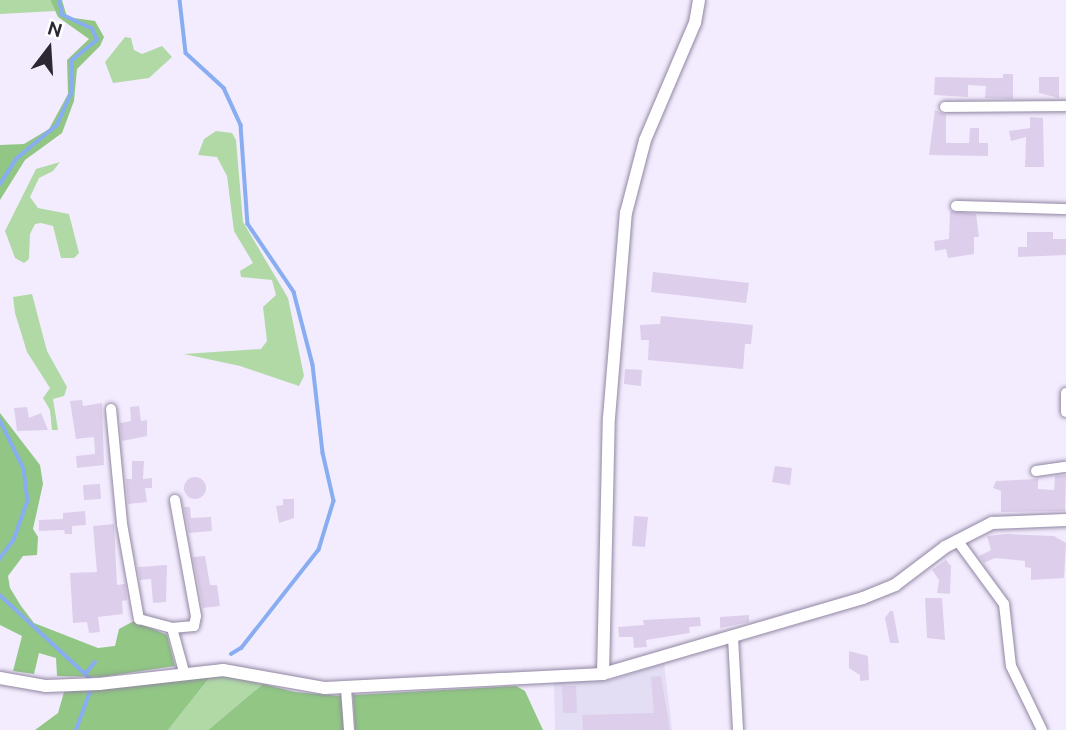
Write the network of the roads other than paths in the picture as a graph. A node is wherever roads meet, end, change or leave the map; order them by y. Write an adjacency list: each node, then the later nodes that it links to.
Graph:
1 (699, 0): 17 (street)
2 (1066, 106): 3 (street)
3 (945, 107)
4 (956, 206): 5 (street)
5 (1066, 209)
6 (1066, 393): 8 (street)
7 (111, 409): 14 (street)
8 (1066, 412)
9 (1066, 467): 10 (street)
10 (1036, 471)
11 (175, 500): 14 (street)
12 (1066, 520): 13 (street)
13 (957, 540): 15 (street); 22 (street)
14 (172, 628): 16 (street)
15 (733, 637): 17 (street); 21 (street)
16 (184, 672): 18 (street); 19 (street)
17 (603, 674): 19 (street)
18 (0, 678)
19 (346, 688): 20 (street)
20 (349, 730)
21 (738, 730)
22 (1042, 730)

